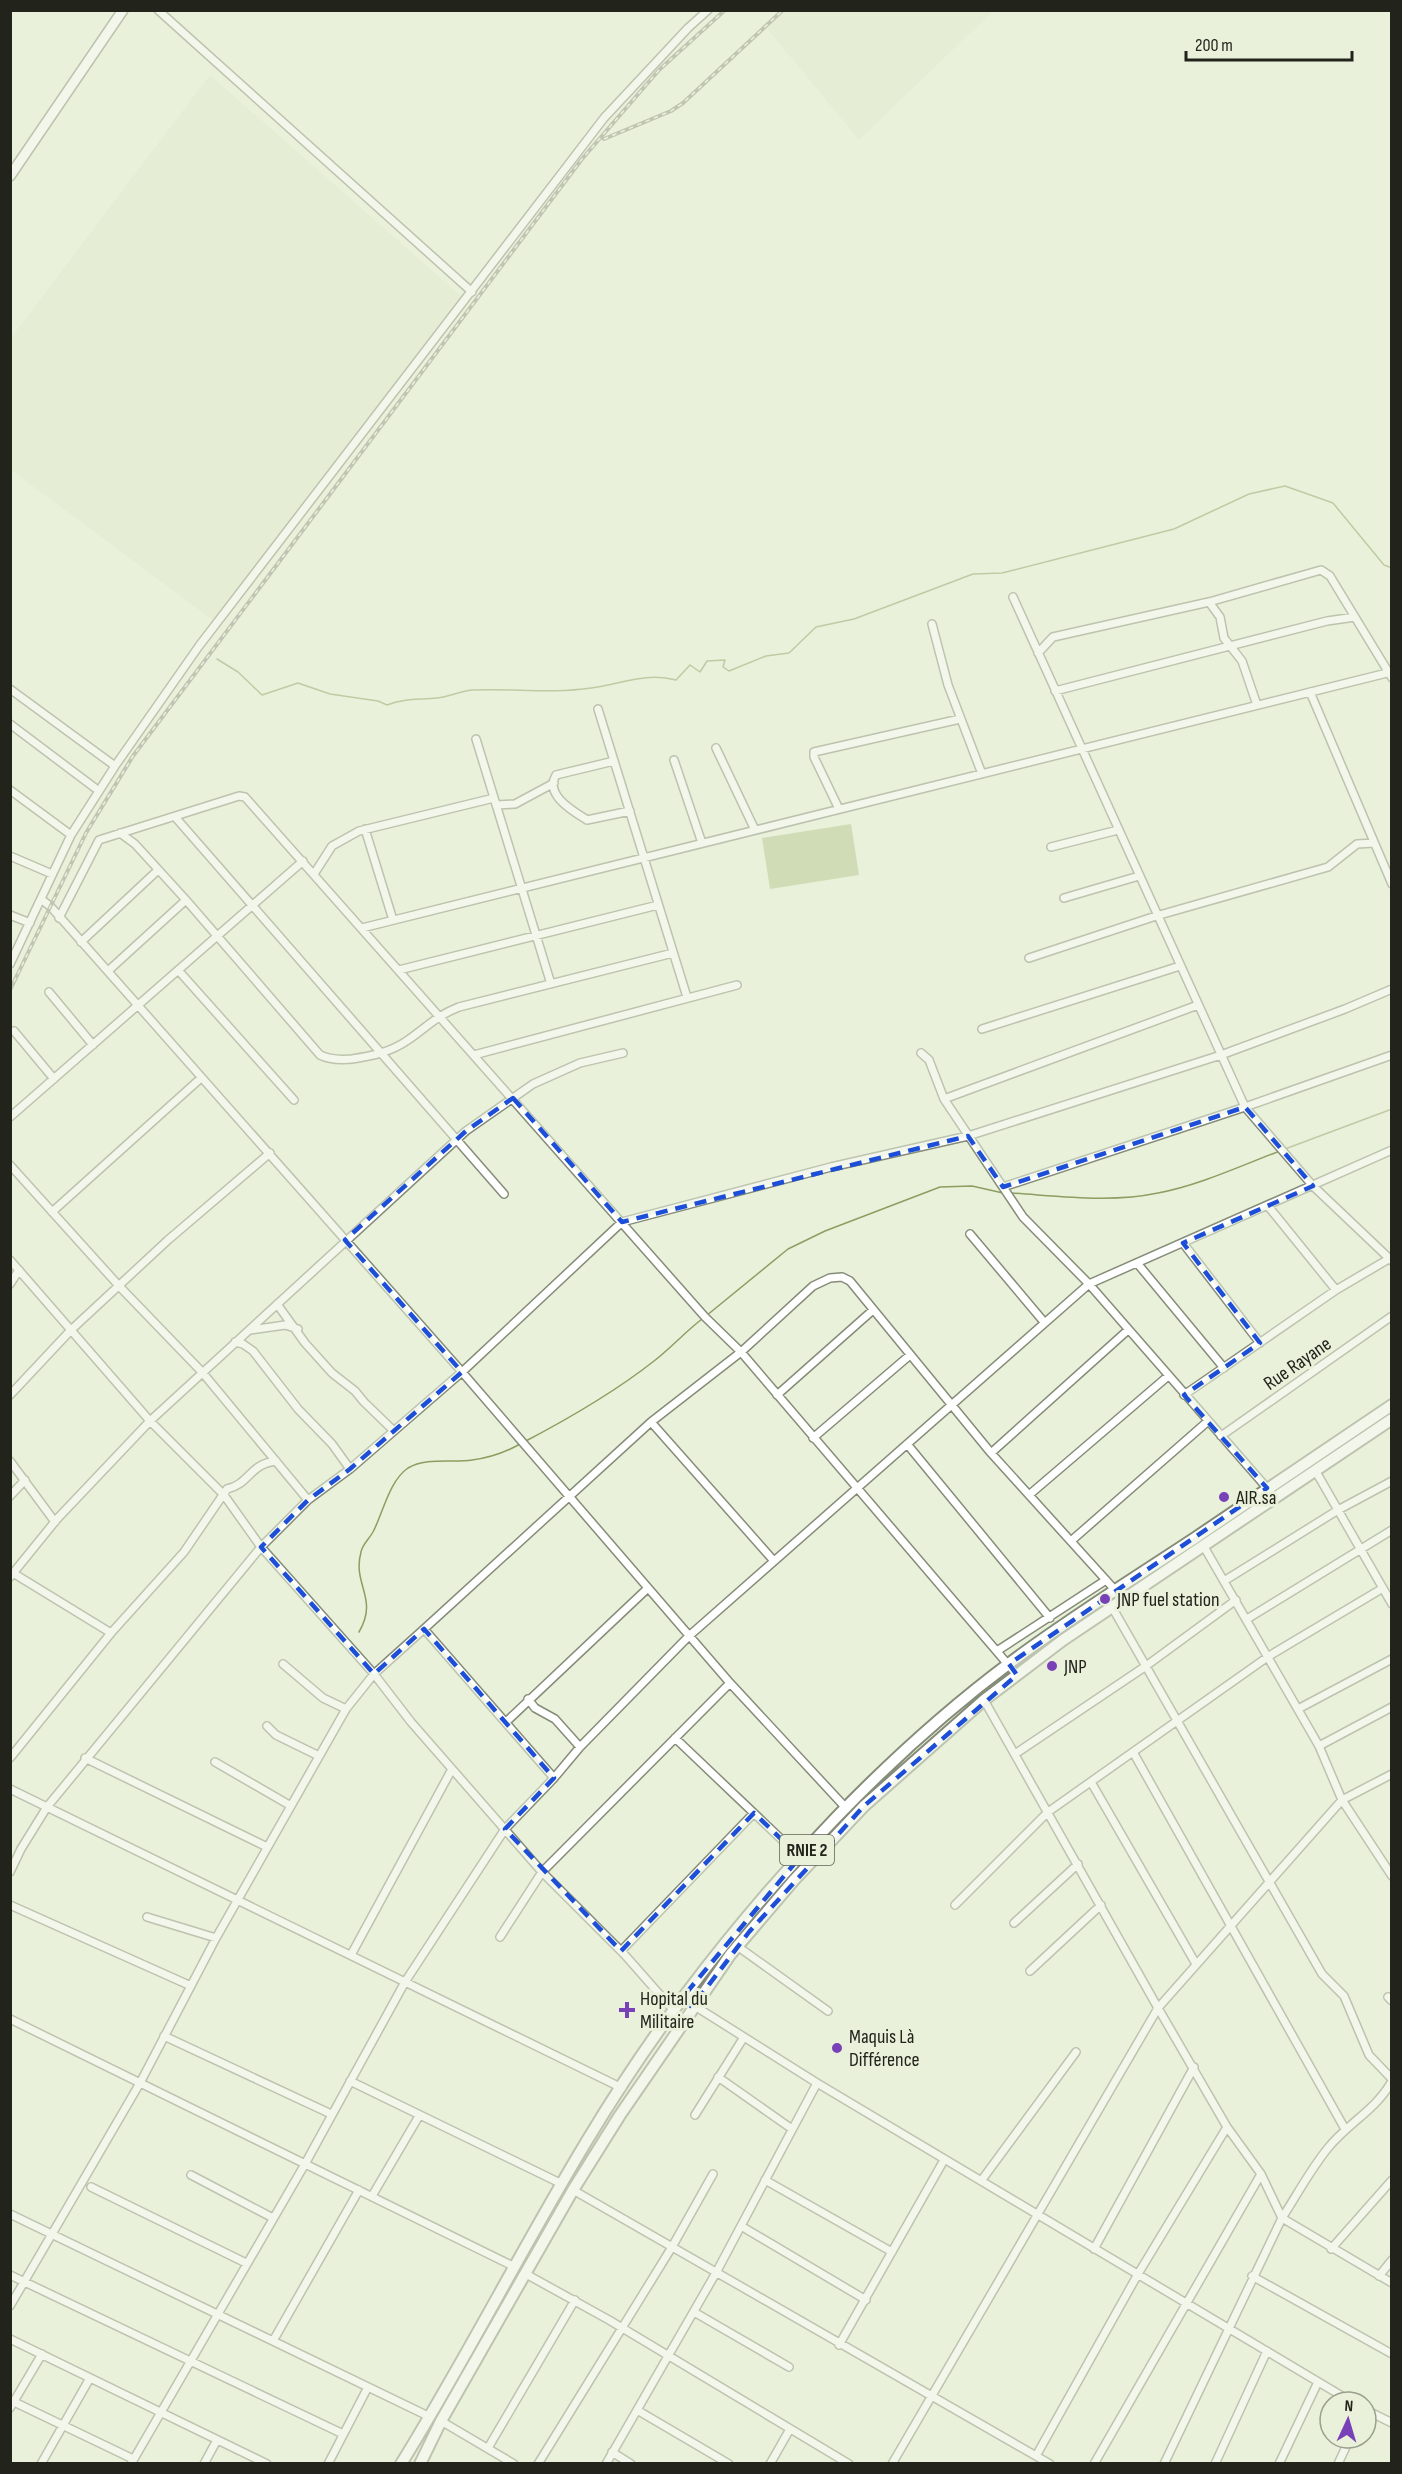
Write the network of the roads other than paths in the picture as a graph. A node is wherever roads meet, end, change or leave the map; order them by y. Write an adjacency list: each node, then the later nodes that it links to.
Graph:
1 (123, 10): 4 (street)
2 (158, 10): 5 (street)
3 (708, 10): 5 (street)
4 (10, 176)
5 (472, 292): 25 (street)
6 (1013, 597): 11 (street)
7 (1209, 602): 8 (street); 10 (street); 11 (street)
8 (1355, 617): 10 (street); 12 (street)
9 (932, 624): 18 (street)
10 (1231, 646): 14 (street); 16 (street)
11 (1038, 653): 14 (street)
12 (1389, 675): 15 (street)
13 (10, 689): 25 (street)
14 (1055, 691): 22 (street)
15 (1310, 692): 16 (street); 40 (street)
16 (1257, 705): 22 (street)
17 (598, 709): 24 (street)
18 (960, 719): 26 (street); 31 (street)
19 (10, 724): 28 (street)
20 (476, 739): 30 (street)
21 (716, 748): 35 (street)
22 (1081, 749): 26 (street); 36 (street)
23 (674, 760): 39 (street)
24 (615, 761): 27 (street); 32 (street)
25 (115, 766): 38 (street)
26 (982, 774): 31 (street)
27 (554, 783): 30 (street); 32 (street)
28 (95, 788)
29 (10, 790): 38 (street)
30 (495, 801): 34 (street); 50 (street)
31 (838, 809): 35 (street)
32 (630, 811): 43 (street)
33 (176, 818): 37 (street); 44 (street); 54 (street)
34 (365, 830): 47 (street); 59 (street)
35 (755, 830): 39 (street)
36 (1118, 830): 41 (street); 48 (street)
37 (120, 833): 45 (street); 58 (street)
38 (71, 835): 46 (street)
39 (702, 843): 43 (street)
40 (1374, 843): 49 (street); 57 (street)
41 (1051, 848)
42 (10, 856): 46 (street)
43 (644, 858): 50 (street); 55 (street)
44 (303, 861): 47 (street); 54 (street)
45 (157, 871): 53 (street); 64 (street)
46 (52, 874): 52 (street)
47 (314, 874): 61 (street)
48 (1139, 876): 51 (street); 57 (street)
49 (1392, 884)
50 (522, 888): 59 (street); 63 (street)
51 (1064, 898)
52 (41, 899): 58 (street); 60 (street)
53 (186, 900): 62 (street); 71 (street)
54 (253, 905): 62 (street); 83 (street)
55 (658, 905): 63 (street); 65 (street)
56 (10, 915): 60 (street)
57 (1156, 916): 66 (street); 68 (street)
58 (58, 918): 64 (street)
59 (393, 920): 61 (street)
60 (30, 923): 67 (street)
61 (362, 928): 70 (street)
62 (217, 936): 69 (street); 83 (street)
63 (536, 936): 70 (street); 72 (street)
64 (81, 942): 71 (street)
65 (673, 953): 72 (street); 76 (street)
66 (1029, 958)
67 (10, 964)
68 (1180, 966): 78 (street); 80 (street)
69 (178, 970): 77 (street); 93 (street)
70 (399, 970): 79 (street)
71 (108, 971): 77 (street)
72 (551, 984): 79 (street)
73 (736, 985): 76 (street)
74 (1391, 991): 87 (street)
75 (49, 992): 82 (street)
76 (687, 997): 86 (street)
77 (139, 1005): 82 (street); 89 (street)
78 (1198, 1005): 87 (street); 92 (street)
79 (439, 1015): 83 (street); 86 (street)
80 (982, 1029)
81 (14, 1031): 90 (street)
82 (93, 1045): 90 (street)
83 (381, 1053): 97 (street)
84 (622, 1053): 91 (street)
85 (921, 1053): 92 (street)
86 (474, 1055): 91 (street)
87 (1221, 1055): 94 (street); 96 (street)
88 (1392, 1055): 94 (street)
89 (201, 1078): 99 (street); 105 (street)
90 (54, 1079): 95 (street)
91 (513, 1098): 97 (street); 106 (street)
92 (944, 1099): 96 (street)
93 (294, 1100)
94 (1245, 1107): 101 (street); 102 (street)
95 (10, 1117)
96 (968, 1136): 102 (street); 106 (street)
97 (457, 1140): 103 (street); 108 (street)
98 (1392, 1150): 101 (street)
99 (270, 1153): 108 (street); 116 (street)
100 (10, 1165): 105 (street)
101 (1313, 1186): 104 (street); 110 (street)
102 (1003, 1187): 115 (street)
103 (504, 1194)
104 (1268, 1206): 109 (street); 117 (street)
105 (52, 1212): 116 (street)
106 (622, 1222): 128 (street); 132 (street)
107 (970, 1234): 121 (street)
108 (345, 1239): 118 (street); 132 (street)
109 (1183, 1243): 112 (street); 127 (street)
110 (1391, 1259): 117 (street)
111 (10, 1260): 113 (street)
112 (1137, 1263): 115 (street); 130 (street)
113 (19, 1270): 114 (street); 123 (street)
114 (10, 1284)
115 (1089, 1284): 121 (street); 125 (street)
116 (120, 1287): 123 (street); 131 (street)
117 (1336, 1290): 127 (street)
118 (277, 1304): 122 (street); 124 (street)
119 (873, 1310): 128 (street); 129 (street); 135 (street)
120 (1392, 1316): 144 (street, Rue Rayane)
121 (1044, 1322): 138 (street)
122 (298, 1329): 124 (street); 143 (street)
123 (70, 1330): 134 (street); 140 (street)
124 (248, 1330): 126 (street)
125 (1128, 1330): 133 (street); 147 (street)
126 (235, 1342): 131 (street); 150 (street)
127 (1260, 1343): 130 (street)
128 (741, 1352): 135 (street); 141 (street)
129 (910, 1355): 138 (street); 145 (street)
130 (1224, 1368): 136 (street)
131 (202, 1372): 140 (street); 149 (street)
132 (462, 1372): 143 (street); 159 (street)
133 (1167, 1377): 136 (street); 157 (street)
134 (10, 1395)
135 (777, 1395): 145 (street)
136 (1184, 1395): 142 (street)
137 (1392, 1405): 155 (main road, RNIE 2)
138 (952, 1406): 146 (street); 147 (street)
139 (1392, 1419): 151 (main road, RNIE 2)
140 (150, 1421): 156 (street); 162 (street)
141 (651, 1422): 159 (street); 168 (street)
142 (1207, 1422): 144 (street); 164 (street)
143 (394, 1431): 150 (street)
144 (1221, 1436): 155 (street)
145 (813, 1438): 154 (street)
146 (907, 1444): 154 (street); 178 (street)
147 (991, 1453): 157 (street)
148 (10, 1461): 152 (street)
149 (276, 1461): 156 (street); 160 (street)
150 (350, 1469): 160 (street)
151 (1315, 1470): 161 (street); 165 (main road, RNIE 2)
152 (25, 1480): 158 (street); 162 (street)
153 (1392, 1481): 161 (street)
154 (855, 1488): 168 (street); 183 (street)
155 (1267, 1488): 173 (main road, RNIE 2)
156 (224, 1495): 166 (street); 181 (street)
157 (1029, 1495): 164 (street)
158 (10, 1496)
159 (568, 1496): 172 (street); 180 (street)
160 (308, 1500): 166 (street)
161 (1338, 1510): 167 (street); 171 (street)
162 (55, 1522): 169 (street)
163 (1392, 1530): 167 (street)
164 (1071, 1541): 170 (street)
165 (1203, 1545): 171 (street); 177 (main road, RNIE 2)
166 (261, 1547): 189 (street); 207 (street)
167 (1360, 1548): 174 (street); 179 (street)
168 (774, 1561): 182 (street)
169 (12, 1575): 181 (street)
170 (1106, 1580): 173 (street); 178 (street)
171 (1224, 1581): 175 (street)
172 (648, 1588): 182 (street); 192 (street)
173 (1115, 1590): 187 (main road, RNIE 2)
174 (1387, 1590): 176 (street); 184 (street)
175 (1236, 1600): 179 (street); 188 (street)
176 (1392, 1604)
177 (1112, 1607): 188 (street); 190 (main road, RNIE 2)
178 (1050, 1618): 183 (street)
179 (1247, 1619): 184 (street)
180 (423, 1629): 189 (street); 198 (street)
181 (111, 1633): 206 (street)
182 (689, 1636): 191 (street); 202 (street)
183 (997, 1651): 187 (street)
184 (1269, 1656): 196 (street); 197 (street)
185 (1392, 1659): 196 (street)
186 (283, 1664): 195 (street)
187 (1009, 1664): 190 (street); 217 (main road, RNIE 2)
188 (1146, 1666): 197 (street); 204 (street)
189 (374, 1674): 195 (street); 209 (street)
190 (1017, 1675): 193 (main road, RNIE 2)
191 (730, 1683): 200 (street); 217 (street)
192 (528, 1699): 198 (street); 202 (street)
193 (984, 1700): 204 (street); 237 (main road, RNIE 2)
194 (1392, 1707): 201 (street)
195 (346, 1708): 205 (street)
196 (1298, 1709): 201 (street)
197 (1177, 1720): 203 (street); 227 (street)
198 (506, 1722): 211 (street)
199 (267, 1726): 205 (street)
200 (675, 1738): 219 (street); 225 (street)
201 (1319, 1746): 214 (street)
202 (580, 1747): 211 (street)
203 (1133, 1752): 212 (street); 234 (street)
204 (1015, 1754): 218 (street)
205 (319, 1756): 215 (street)
206 (10, 1758)
207 (85, 1758): 216 (street); 221 (street)
208 (215, 1762): 215 (street)
209 (452, 1769): 220 (street); 239 (street)
210 (1392, 1774): 214 (street)
211 (554, 1778): 220 (street)
212 (1091, 1782): 218 (street); 240 (street)
213 (10, 1789): 216 (street)
214 (1342, 1800): 226 (street); 227 (street)
215 (291, 1806): 221 (street)
216 (47, 1807): 224 (street); 228 (street)
217 (846, 1809): 222 (main road, RNIE 2)
218 (1048, 1812): 223 (street); 230 (street)
219 (754, 1813): 222 (street); 238 (street)
220 (505, 1829): 225 (street); 242 (street)
221 (267, 1847): 228 (street)
222 (800, 1857): 244 (main road, RNIE 2)
223 (1078, 1864): 231 (street); 233 (street)
224 (10, 1872)
225 (542, 1872): 235 (street); 238 (street)
226 (1392, 1876)
227 (1268, 1882): 234 (street); 256 (street)
228 (238, 1900): 236 (street); 239 (street)
229 (10, 1905): 243 (street)
230 (954, 1905)
231 (1101, 1905): 241 (street); 246 (street)
232 (147, 1917): 236 (street)
233 (1014, 1923)
234 (1230, 1925): 240 (street); 267 (street)
235 (500, 1937)
236 (216, 1938): 243 (street)
237 (737, 1946): 245 (main road, RNIE 2); 247 (street)
238 (621, 1950): 248 (street)
239 (351, 1955): 242 (street)
240 (1196, 1965): 246 (street)
241 (1030, 1971)
242 (405, 1982): 257 (street); 260 (street)
243 (191, 1986): 251 (street)
244 (682, 1998): 245 (street); 248 (main road, RNIE 2)
245 (692, 2007): 250 (main road, RNIE 2); 252 (street)
246 (1158, 2008): 254 (street); 282 (street)
247 (828, 2011)
248 (673, 2012): 250 (street); 260 (main road, RNIE 2)
249 (10, 2019): 258 (street)
250 (683, 2020): 279 (main road, RNIE 2)
251 (164, 2036): 258 (street); 262 (street)
252 (744, 2037): 255 (street); 259 (street)
253 (1076, 2052): 275 (street)
254 (1194, 2067): 265 (street); 288 (street)
255 (718, 2077): 263 (street); 266 (street)
256 (1392, 2080): 261 (street)
257 (350, 2081): 262 (street); 264 (street)
258 (141, 2083): 269 (street); 286 (street)
259 (817, 2083): 266 (street); 268 (street)
260 (622, 2088): 276 (main road, RNIE 2)
261 (1389, 2091): 267 (street)
262 (332, 2114): 269 (street)
263 (695, 2115)
264 (419, 2116): 276 (street); 280 (street)
265 (1227, 2127): 271 (street); 296 (street)
266 (792, 2129): 273 (street)
267 (1345, 2129): 284 (street)
268 (945, 2160): 275 (street); 290 (street)
269 (304, 2164): 278 (street); 283 (street)
270 (713, 2174): 287 (street)
271 (1262, 2174): 284 (street); 304 (street)
272 (191, 2175): 283 (street)
273 (765, 2180): 285 (street); 290 (street)
274 (1392, 2180): 289 (street)
275 (981, 2181): 282 (street)
276 (562, 2184): 293 (main road, RNIE 2)
277 (91, 2187): 292 (street)
278 (359, 2190): 280 (street); 311 (street)
279 (573, 2190): 287 (street); 295 (main road, RNIE 2)
280 (372, 2196): 293 (street)
281 (10, 2214): 286 (street)
282 (1038, 2214): 288 (street); 323 (street)
283 (273, 2218): 292 (street)
284 (1282, 2218): 289 (street); 298 (street)
285 (741, 2226): 294 (street); 303 (street)
286 (52, 2234): 300 (street); 307 (street)
287 (672, 2247): 294 (street); 309 (street)
288 (1094, 2249): 296 (street)
289 (1331, 2249): 299 (street)
290 (892, 2252): 303 (street)
291 (1392, 2260): 299 (street)
292 (246, 2263): 307 (street)
293 (514, 2267): 327 (main road, RNIE 2)
294 (717, 2271): 306 (street); 312 (street)
295 (526, 2274): 302 (street); 329 (main road, RNIE 2)
296 (1138, 2274): 304 (street); 337 (street)
297 (10, 2275): 300 (street)
298 (1252, 2276): 308 (street); 315 (street)
299 (1379, 2276): 301 (street)
300 (24, 2282): 305 (street); 317 (street)
301 (1392, 2283)
302 (575, 2300): 309 (street); 335 (street)
303 (866, 2300): 312 (street)
304 (1185, 2301): 308 (street); 354 (street)
305 (10, 2306)
306 (694, 2312): 316 (street); 318 (street)
307 (216, 2313): 311 (street); 317 (street)
308 (1227, 2327): 313 (street); 355 (street)
309 (622, 2328): 316 (street); 346 (street)
310 (10, 2339): 314 (street)
311 (273, 2341): 321 (street)
312 (839, 2345): 323 (street)
313 (1267, 2351): 320 (street); 356 (street)
314 (42, 2354): 319 (street); 324 (street)
315 (1392, 2354)
316 (669, 2356): 325 (street); 332 (street)
317 (189, 2361): 326 (street); 333 (street)
318 (789, 2367)
319 (90, 2378): 326 (street); 331 (street)
320 (1318, 2382): 322 (street); 357 (street)
321 (368, 2387): 327 (street); 333 (street)
322 (1332, 2390)
323 (932, 2397): 337 (street); 352 (street)
324 (12, 2403): 331 (street)
325 (637, 2410): 336 (street); 349 (street)
326 (161, 2412): 334 (street); 338 (street)
327 (428, 2416): 343 (main road, RNIE 2)
328 (1378, 2416): 330 (street)
329 (441, 2421): 335 (street); 344 (main road, RNIE 2)
330 (1392, 2423)
331 (63, 2425): 338 (street); 339 (street)
332 (790, 2429): 350 (street); 351 (street)
333 (343, 2434): 342 (street)
334 (217, 2440): 340 (street); 341 (street)
335 (488, 2448): 345 (street)
336 (612, 2452): 347 (street); 348 (street)
337 (1036, 2456): 353 (street)
338 (132, 2461)
339 (41, 2463)
340 (204, 2463)
341 (266, 2463)
342 (328, 2463)
343 (401, 2463)
344 (420, 2463)
345 (514, 2463)
346 (538, 2463)
347 (606, 2463)
348 (631, 2463)
349 (729, 2463)
350 (770, 2463)
351 (849, 2463)
352 (892, 2463)
353 (1050, 2463)
354 (1094, 2463)
355 (1164, 2463)
356 (1215, 2463)
357 (1279, 2463)

